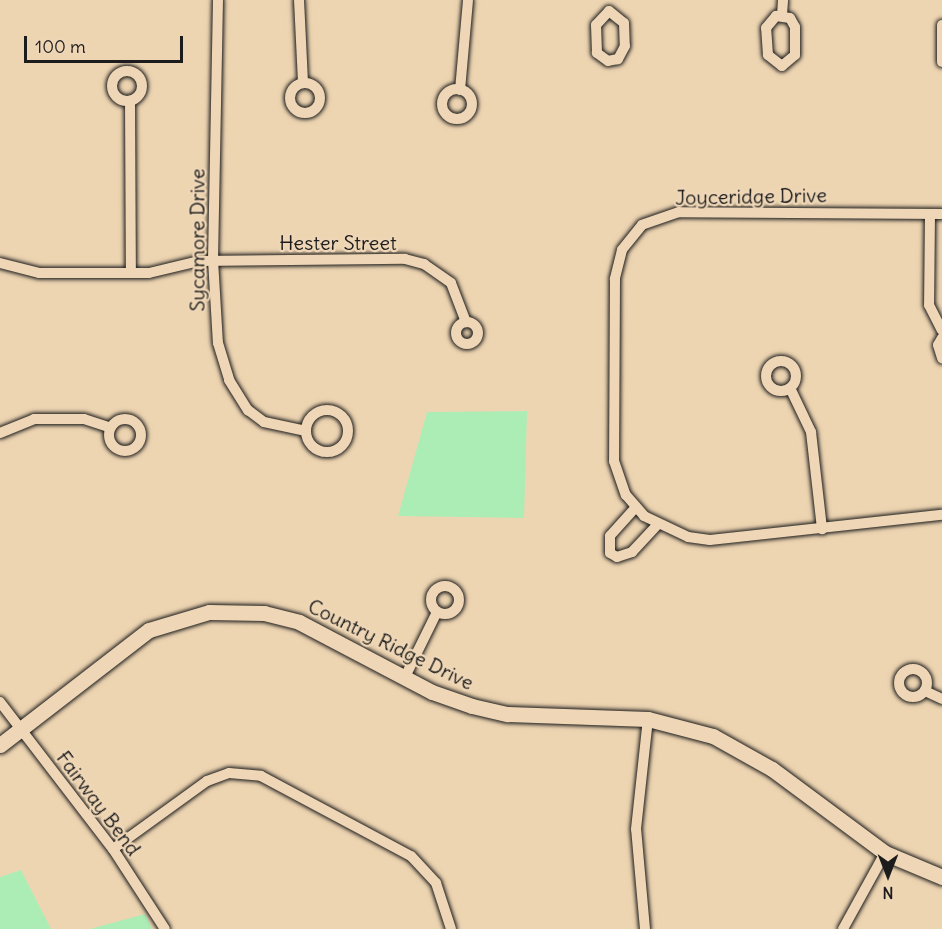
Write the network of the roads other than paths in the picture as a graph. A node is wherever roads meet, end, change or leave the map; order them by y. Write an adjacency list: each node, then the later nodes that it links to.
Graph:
1 (218, 0): 13 (street, Sycamore Drive)
2 (299, 0): 9 (street)
3 (468, 0): 10 (street)
4 (783, 0): 6 (street)
5 (609, 6): 5 (street)
6 (782, 15): 6 (street)
7 (942, 25): 8 (street)
8 (942, 62)
9 (303, 83)
10 (460, 90)
11 (130, 101): 15 (street)
12 (936, 214): 17 (street); 24 (street, Joyceridge Drive)
13 (213, 260): 15 (street, Hester Street); 16 (street, Hester Street); 22 (street, Sycamore Drive)
14 (0, 263): 15 (street, Hester Street)
15 (131, 273)
16 (466, 322)
17 (942, 330)
18 (942, 338): 19 (street)
19 (942, 358)
20 (791, 390): 27 (street)
21 (111, 428): 23 (street)
22 (306, 431)
23 (0, 433)
24 (636, 507): 26 (street, Joyceridge Drive); 26 (street)
25 (942, 515): 27 (street, Joyceridge Drive)
26 (656, 526): 27 (street, Joyceridge Drive)
27 (822, 529)
28 (437, 612): 29 (street)
29 (405, 677): 33 (street, Country Ridge Drive); 34 (street, Country Ridge Drive)
30 (926, 691): 31 (street)
31 (942, 699)
32 (0, 702): 34 (street, Fairway Bend)
33 (648, 719): 37 (street, Country Ridge Drive); 41 (street)
34 (20, 728): 35 (street, Country Ridge Drive); 36 (street, Fairway Bend)
35 (0, 745)
36 (113, 849): 39 (street, Fairway Bend); 40 (street)
37 (885, 853): 38 (street, Country Ridge Drive); 42 (street)
38 (942, 877)
39 (165, 929)
40 (451, 929)
41 (645, 929)
42 (843, 929)

